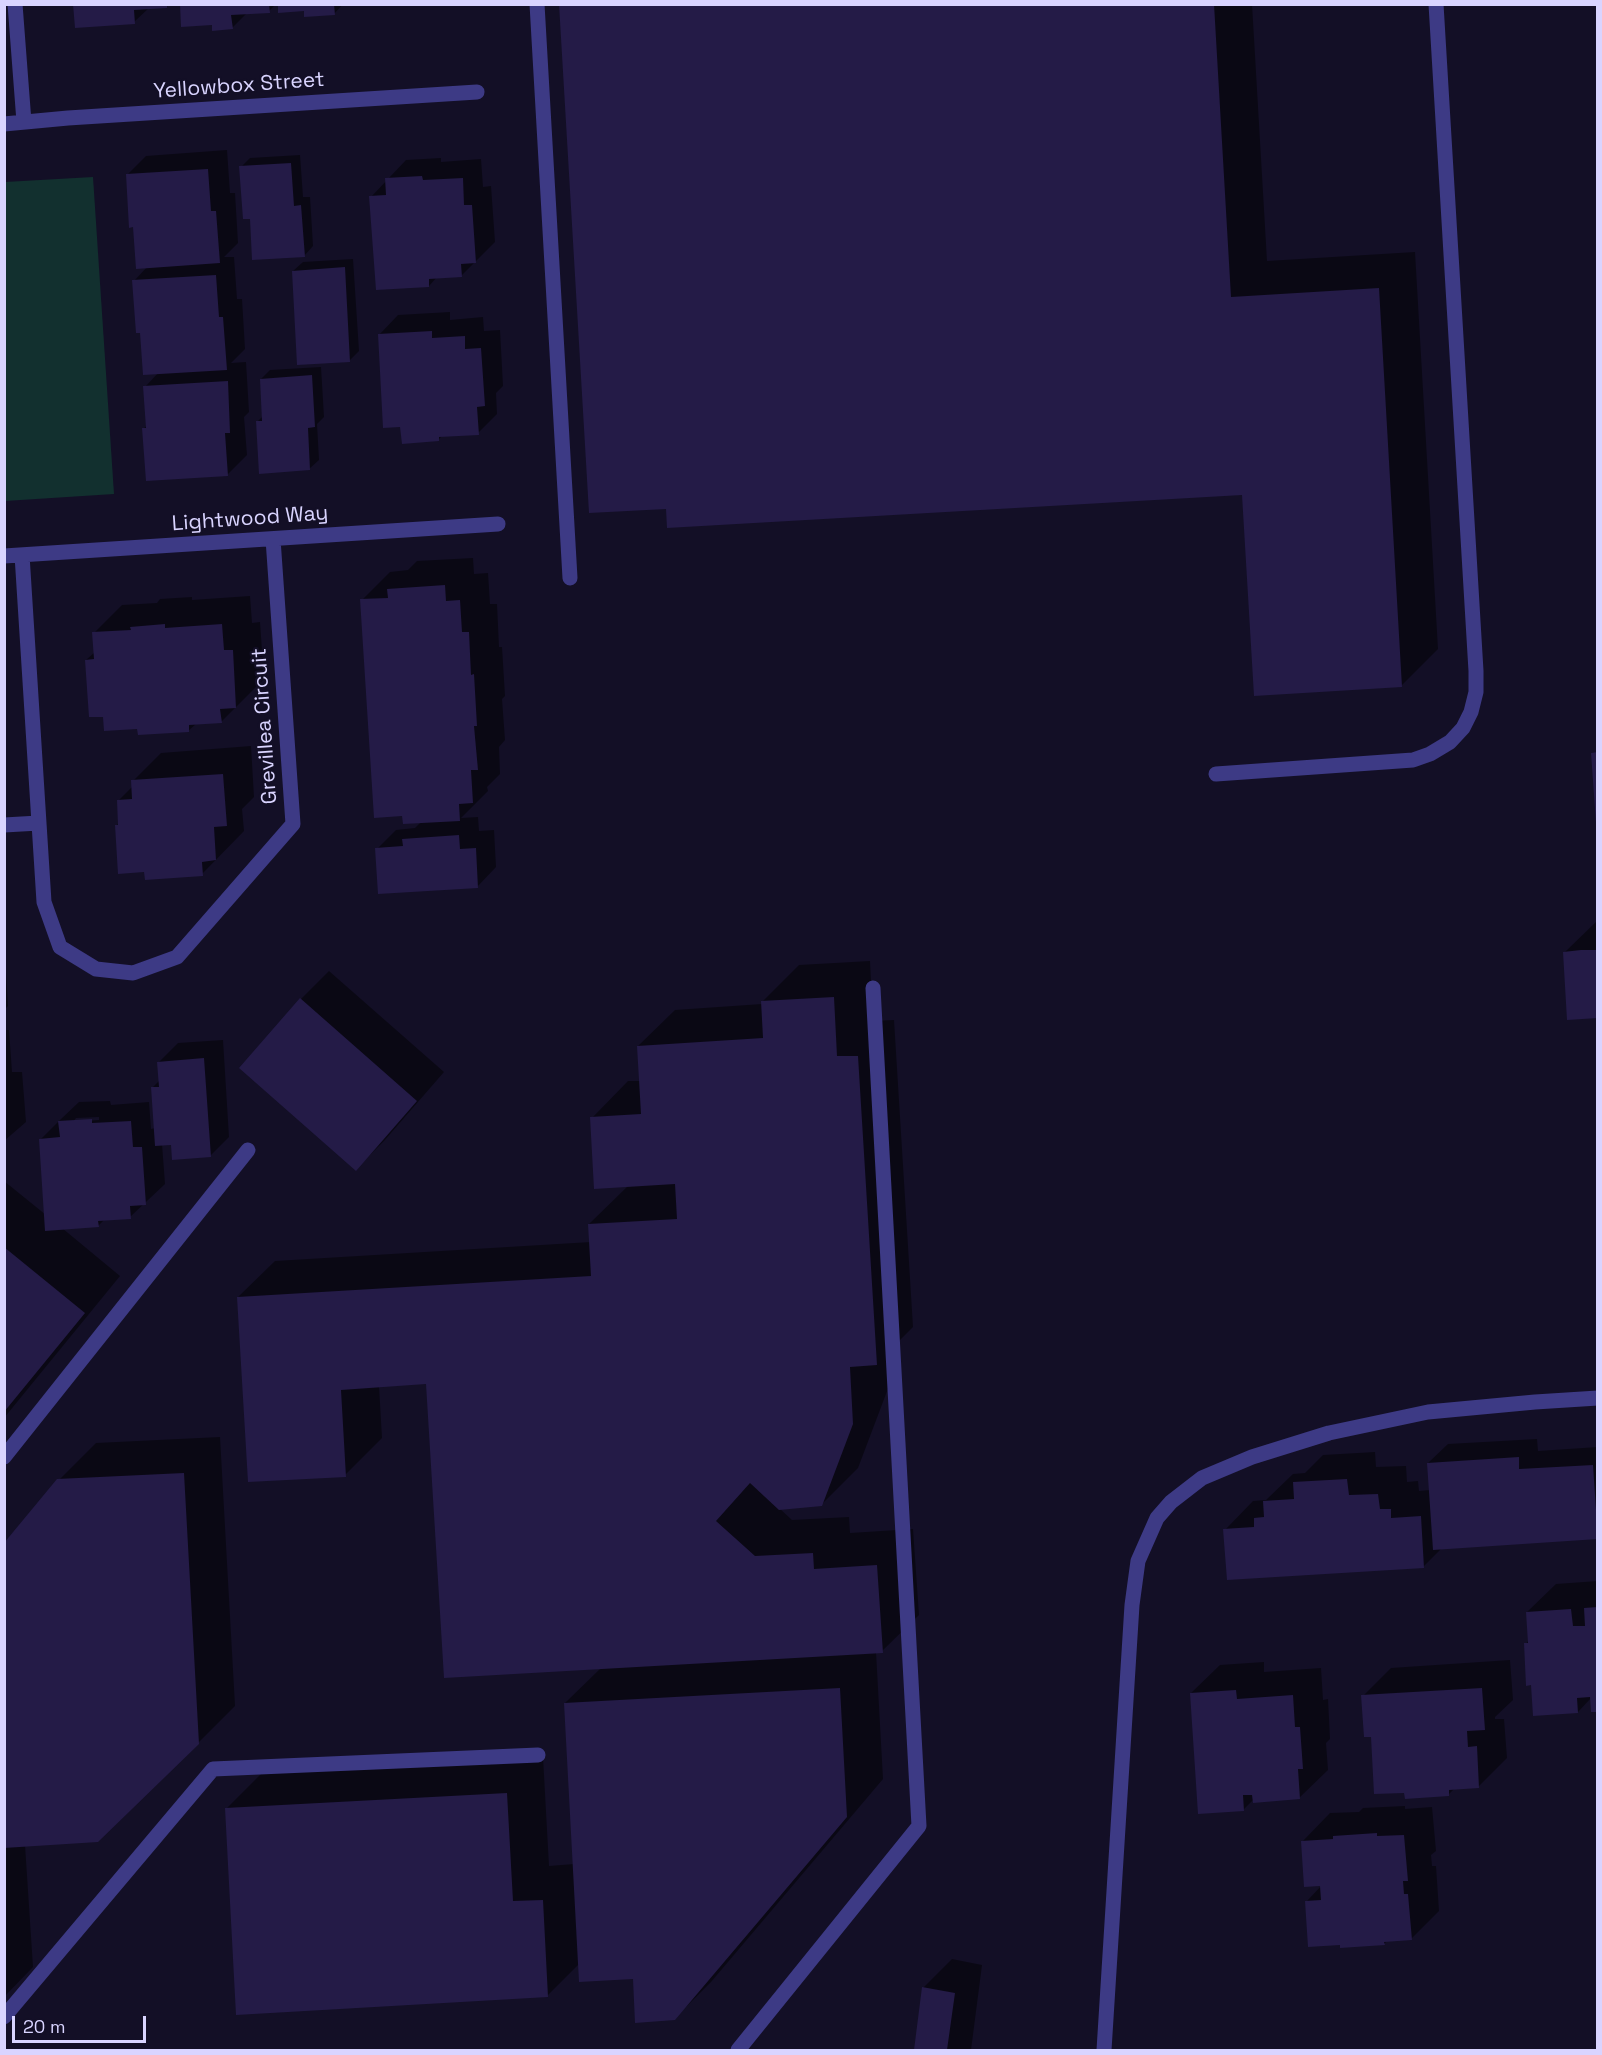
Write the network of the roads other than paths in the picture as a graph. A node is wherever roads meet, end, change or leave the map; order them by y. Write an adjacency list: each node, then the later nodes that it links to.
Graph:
1 (15, 4): 5 (street)
2 (537, 4): 11 (street)
3 (1436, 4): 12 (street)
4 (477, 92): 5 (street, Yellowbox Street)
5 (24, 122): 6 (street, Yellowbox Street)
6 (4, 124)
7 (498, 525): 8 (street, Lightwood Way)
8 (273, 539): 9 (street, Lightwood Way); 13 (street, Grevillea Circuit)
9 (22, 555): 10 (street, Lightwood Way); 13 (street, Grevillea Circuit)
10 (4, 556)
11 (570, 578)
12 (1216, 774)
13 (39, 823): 14 (street)
14 (4, 825)
15 (873, 988): 21 (street)
16 (248, 1149): 18 (street)
17 (1598, 1398): 22 (street)
18 (4, 1457)
19 (538, 1755): 20 (street)
20 (4, 2017)
21 (738, 2050)
22 (1104, 2050)

